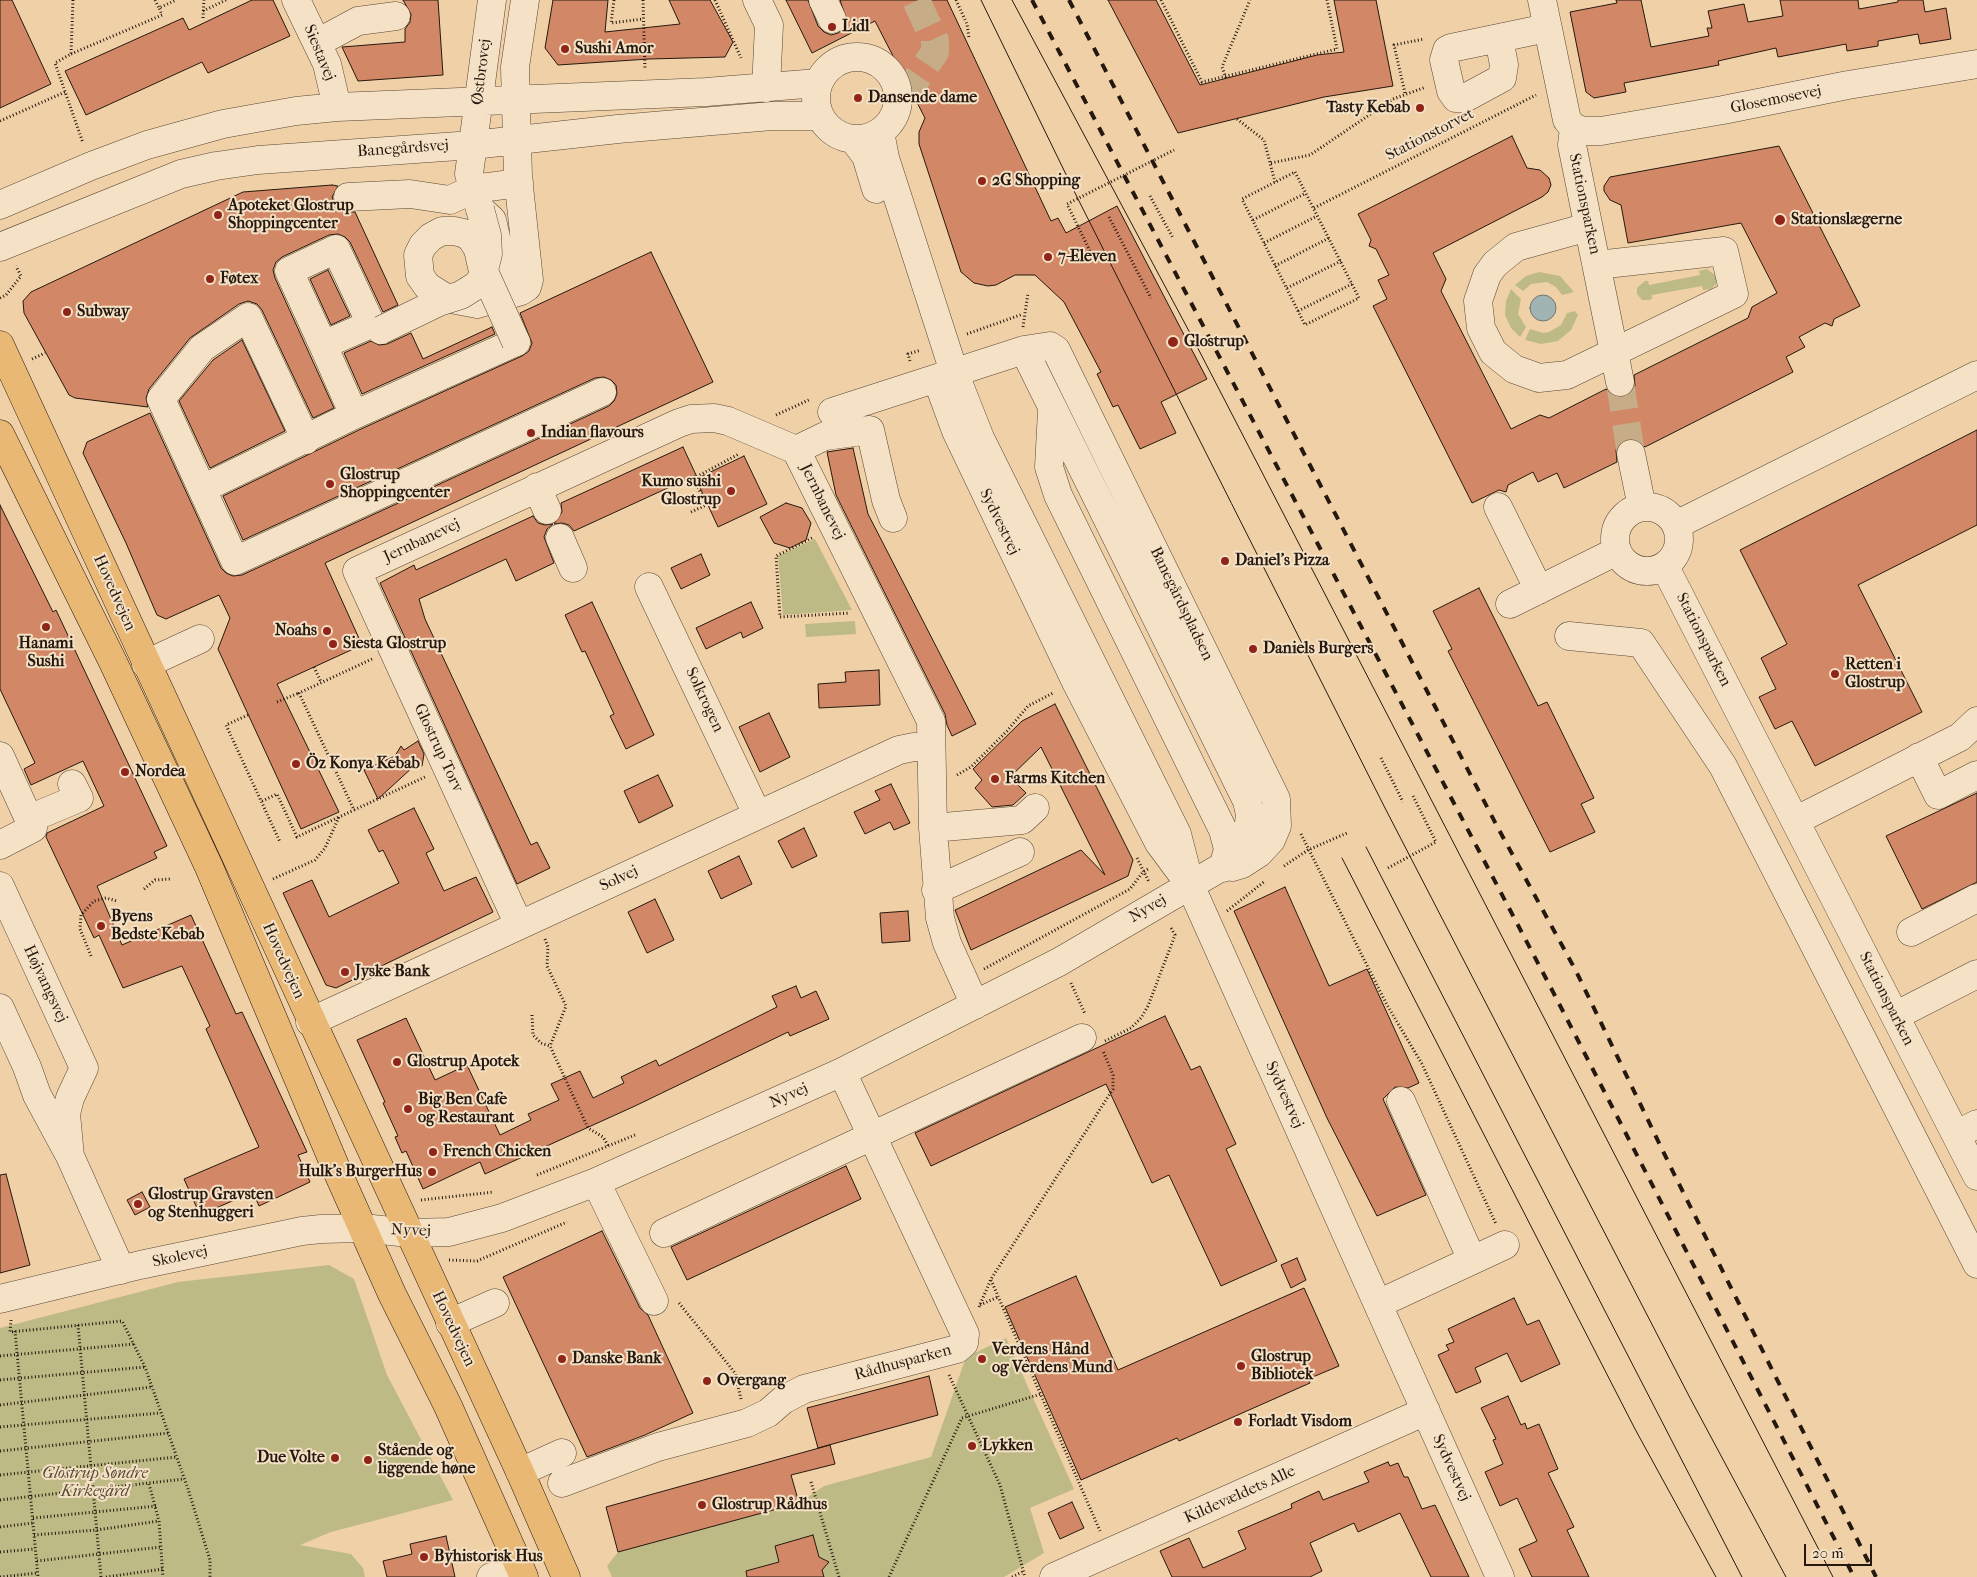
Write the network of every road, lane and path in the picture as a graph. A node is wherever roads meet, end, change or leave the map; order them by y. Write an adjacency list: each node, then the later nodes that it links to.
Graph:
1 (73, 0): 27 (path)
2 (155, 0): 18 (path)
3 (176, 0): 18 (path)
4 (204, 0): 19 (path)
5 (226, 0): 19 (path)
6 (296, 0): 26 (street, Siestavej)
7 (492, 0): 37 (street, Østbrovej)
8 (524, 0): 36 (street, Østbrovej)
9 (614, 0): 22 (path)
10 (643, 0): 22 (path)
11 (715, 0): 33 (path)
12 (758, 0): 33 (street)
13 (956, 0): 24 (path)
14 (1161, 0): 29 (path)
15 (1250, 0): 29 (path)
16 (1326, 0): 29 (path)
17 (1542, 0): 23 (street, Stationsparken)
18 (159, 8): 27 (path)
19 (204, 11): 21 (path)
20 (396, 16): 26 (street)
21 (203, 18)
22 (643, 18): 35 (path)
23 (1547, 28): 25 (street); 32 (street, Stationsparken)
24 (969, 38)
25 (1499, 38): 30 (street); 30 (street)
26 (317, 43): 38 (street, Siestavej)
27 (71, 54): 34 (path)
28 (1977, 64): 42 (street, Glosemosevej)
29 (1226, 77)
30 (1448, 81): 47 (path)
31 (813, 84): 33 (street); 39 (street); 39 (path); 44 (street); 44 (path)
32 (1559, 84): 42 (street, Stationsparken); 56 (path, Stationstorvet)
33 (760, 88): 35 (street)
34 (65, 92): 41 (path); 48 (path)
35 (646, 95): 36 (street)
36 (516, 99): 37 (street); 43 (street, Østbrovej)
37 (478, 101): 38 (street); 45 (street, Østbrovej)
38 (337, 107): 48 (street)
39 (814, 116): 43 (street, Banegårdsvej); 44 (street); 44 (path)
40 (1237, 119): 47 (path)
41 (0, 120)
42 (1574, 128): 60 (street, Stationsparken)
43 (517, 140): 45 (street, Banegårdsvej); 50 (street, Østbrovej)
44 (869, 140): 77 (street, Sydvestvej)
45 (473, 145): 54 (street, Østbrovej); 64 (street, Banegårdsvej)
46 (1174, 150): 65 (path)
47 (1271, 163): 49 (path)
48 (91, 166): 55 (street)
49 (1275, 182): 51 (path); 59 (path)
50 (519, 183): 54 (street); 72 (street, Østbrovej)
51 (1306, 193): 56 (path); 59 (path)
52 (1150, 196): 61 (path)
53 (348, 197): 54 (street)
54 (476, 199): 72 (street); 85 (street, Østbrovej, bridge)
55 (0, 205)
56 (1314, 208): 57 (path)
57 (1317, 216): 62 (path); 63 (path)
58 (1109, 217): 73 (path)
59 (1253, 220): 63 (path)
60 (1588, 227): 67 (street, Stationsparken); 79 (street)
61 (1173, 238)
62 (1329, 238): 66 (path); 68 (path)
63 (1264, 243): 68 (path)
64 (0, 247)
65 (1090, 251)
66 (1340, 261): 69 (path); 70 (path)
67 (1597, 265): 79 (street, Stationsparken); 79 (street)
68 (1276, 266): 70 (path)
69 (1352, 284): 74 (path); 74 (path)
70 (1287, 288): 74 (path)
71 (1028, 293): 75 (path)
72 (509, 294): 85 (street, bridge)
73 (1151, 298)
74 (1298, 311)
75 (1023, 314): 77 (path); 78 (path)
76 (0, 345): 110 (main road, Hovedvejen)
77 (926, 348): 80 (street, Sydvestvej)
78 (1024, 350): 80 (street, Banegårdspladsen); 142 (street, Banegårdspladsen); 142 (street, Banegårdspladsen)
79 (1614, 352): 82 (street, Stationsparken)
80 (945, 375): 84 (street, Banegårdspladsen); 113 (street, Sydvestvej); 148 (street, Sydvestvej)
81 (1977, 375): 96 (street)
82 (1620, 382)
83 (602, 392): 91 (street)
84 (823, 405): 87 (path)
85 (354, 415): 88 (street)
86 (0, 434): 186 (main road, Hovedvejen)
87 (762, 435): 89 (street, Jernbanevej); 94 (path); 102 (street, Jernbanevej)
88 (306, 440): 91 (street); 91 (street)
89 (796, 450): 95 (street); 97 (street, Jernbanevej)
90 (1631, 454): 93 (street)
91 (202, 489)
92 (1498, 507): 104 (street)
93 (1642, 507): 96 (street); 99 (street)
94 (691, 512)
95 (893, 518)
96 (1676, 525): 100 (street)
97 (834, 528): 106 (street, Jernbanevej); 106 (path)
98 (560, 538): 101 (street)
99 (1617, 551): 100 (street); 104 (street)
100 (1665, 567): 134 (street, Stationsparken)
101 (573, 568)
102 (357, 571): 109 (street, Glostrup Torv)
103 (649, 587): 131 (street, Solkrogen)
104 (1539, 590): 105 (street)
105 (1510, 604)
106 (876, 612): 118 (street, Jernbanevej)
107 (1569, 636): 191 (street)
108 (200, 640): 110 (street)
109 (392, 650): 112 (path); 122 (street, Glostrup Torv)
110 (146, 664): 150 (main road, Hovedvejen)
111 (314, 667): 112 (path)
112 (321, 682): 114 (path)
113 (1076, 682): 124 (path); 138 (street, Sydvestvej)
114 (298, 693): 115 (path); 130 (path)
115 (277, 702)
116 (248, 715): 127 (path)
117 (1977, 721): 120 (street)
118 (930, 747): 124 (street, Jernbanevej); 131 (street, Solvej)
119 (0, 756): 133 (street)
120 (1919, 757): 123 (street); 134 (street)
121 (1381, 758): 128 (path)
122 (446, 767): 130 (path); 157 (street, Glostrup Torv)
123 (1977, 775)
124 (931, 777): 135 (street, Jernbanevej)
125 (72, 784): 133 (street)
126 (1413, 796): 143 (path)
127 (262, 802): 132 (path); 137 (path)
128 (1403, 802)
129 (1035, 808): 135 (street)
130 (354, 810): 132 (path)
131 (757, 814): 157 (street, Solvej)
132 (339, 817): 150 (path)
133 (29, 819): 139 (street)
134 (1795, 821): 167 (street, Stationsparken)
135 (933, 828): 152 (street, Jernbanevej)
136 (1347, 833): 140 (path)
137 (280, 842)
138 (1159, 843): 145 (path); 148 (street, Sydvestvej)
139 (0, 845)
140 (1308, 850): 144 (path); 189 (path)
141 (1020, 852): 152 (street)
142 (1223, 868): 148 (street, Banegårdspladsen)
143 (1388, 868)
144 (1280, 869)
145 (1143, 872): 155 (path); 163 (path)
146 (1273, 875): 156 (path)
147 (170, 879): 151 (path)
148 (1190, 885): 155 (street, Nyvej); 156 (street, Sydvestvej)
149 (0, 886): 173 (street, Højvangsvej)
150 (250, 889): 168 (main road, Hovedvejen)
151 (144, 890)
152 (936, 890): 163 (street, Jernbanevej)
153 (1977, 898): 158 (street)
154 (116, 901): 160 (path)
155 (1159, 902): 159 (path); 161 (street, Nyvej)
156 (1206, 921): 159 (path); 198 (street, Sydvestvej)
157 (527, 922): 168 (street, Solvej); 170 (path)
158 (1912, 932)
159 (1175, 935): 193 (path)
160 (91, 956)
161 (1059, 962): 164 (street, Nyvej); 169 (path)
162 (1977, 974): 167 (street)
163 (963, 980): 164 (street, Jernbanevej)
164 (975, 1006): 172 (street, Nyvej)
165 (0, 1008): 171 (street, Højvangsvej)
166 (532, 1015): 170 (path)
167 (1895, 1016): 175 (street, Stationsparken)
168 (310, 1022): 185 (main road, Hovedvejen)
169 (1085, 1028): 177 (street)
170 (550, 1046): 178 (path)
171 (27, 1067): 173 (street, Højvangsvej); 179 (street, Højvangsvej)
172 (842, 1072): 177 (street, Rådhusparken); 180 (street, Nyvej)
173 (78, 1082): 179 (street, Højvangsvej)
174 (1401, 1101): 190 (street)
175 (1966, 1129): 181 (street, Stationsparken)
176 (636, 1134): 178 (path)
177 (872, 1135): 188 (street); 202 (street, Rådhusparken)
178 (608, 1146): 180 (path); 182 (path)
179 (70, 1156): 192 (street, Højvangsvej)
180 (620, 1171): 183 (street, Nyvej)
181 (1977, 1176)
182 (531, 1178)
183 (596, 1182): 187 (street, Nyvej); 196 (street)
184 (497, 1192): 185 (path)
185 (396, 1204): 187 (main road, Hovedvejen)
186 (363, 1228): 187 (street, Nyvej); 192 (street, Skolevej); 256 (main road, Hovedvejen)
187 (409, 1233): 200 (main road, Hovedvejen)
188 (664, 1233)
189 (1505, 1245): 190 (street)
190 (1472, 1260): 198 (street)
191 (1977, 1264)
192 (120, 1270): 195 (street, Skolevej)
193 (991, 1279): 194 (path); 199 (path)
194 (998, 1297): 199 (path); 213 (path)
195 (0, 1299)
196 (665, 1301): 221 (path)
197 (495, 1303): 200 (street)
198 (1378, 1304): 217 (street, Sydvestvej)
199 (980, 1305): 202 (path)
200 (450, 1324): 232 (main road, Hovedvejen)
201 (78, 1325): 203 (path); 204 (path); 206 (path)
202 (963, 1329): 205 (street, Rådhusparken)
203 (134, 1344): 204 (path); 208 (path)
204 (79, 1349): 206 (path); 209 (path)
205 (942, 1353): 219 (path); 221 (street, Rådhusparken)
206 (17, 1355): 207 (path); 210 (path)
207 (0, 1356)
208 (145, 1367): 209 (path); 212 (path)
209 (81, 1373): 210 (path); 214 (path)
210 (19, 1378): 211 (path); 215 (path)
211 (0, 1380)
212 (152, 1388): 214 (path); 218 (path)
213 (1041, 1394): 219 (path); 253 (path)
214 (83, 1396): 215 (path); 220 (path)
215 (22, 1402): 216 (path); 222 (path)
216 (0, 1405)
217 (1426, 1411): 253 (street, Kildevældets Alle); 271 (street, Sydvestvej)
218 (160, 1412): 220 (path); 224 (path)
219 (967, 1415): 257 (path); 267 (path)
220 (86, 1419): 222 (path); 225 (path)
221 (747, 1423): 236 (street, Rådhusparken)
222 (24, 1425): 223 (path); 226 (path)
223 (0, 1427)
224 (169, 1433): 225 (path); 229 (path)
225 (88, 1442): 226 (path); 230 (path)
226 (26, 1449): 227 (path); 231 (path)
227 (0, 1451)
228 (562, 1454): 232 (street)
229 (177, 1457): 230 (path); 234 (path)
230 (90, 1465): 231 (path); 238 (path)
231 (28, 1472): 233 (path); 239 (path)
232 (520, 1472): 265 (main road, Hovedvejen)
233 (0, 1475)
234 (184, 1479): 237 (path); 263 (path)
235 (811, 1482): 266 (path)
236 (562, 1483)
237 (150, 1484): 238 (path); 241 (path)
238 (93, 1490): 239 (path); 242 (path)
239 (30, 1496): 240 (path); 243 (path)
240 (0, 1500)
241 (157, 1506): 242 (path); 244 (path)
242 (95, 1512): 243 (path); 247 (path)
243 (32, 1518): 245 (path)
244 (159, 1521): 247 (path); 249 (path)
245 (33, 1524): 246 (path); 248 (path)
246 (0, 1527)
247 (96, 1530): 248 (path); 252 (path)
248 (34, 1535): 250 (path)
249 (161, 1547): 252 (path); 255 (path)
250 (35, 1548): 251 (path); 254 (path)
251 (0, 1552)
252 (99, 1553): 254 (path); 260 (path)
253 (1110, 1553): 270 (street, Kildevældets Alle)
254 (36, 1561): 258 (path)
255 (162, 1569): 261 (path); 262 (path)
256 (522, 1572): 264 (street)
257 (1022, 1572): 268 (path); 269 (path)
258 (38, 1575): 259 (path)
259 (0, 1577)
260 (101, 1577)
261 (106, 1577)
262 (163, 1577)
263 (210, 1577)
264 (491, 1577)
265 (566, 1577)
266 (838, 1577)
267 (888, 1577)
268 (1012, 1577)
269 (1024, 1577)
270 (1054, 1577)
271 (1500, 1577)

